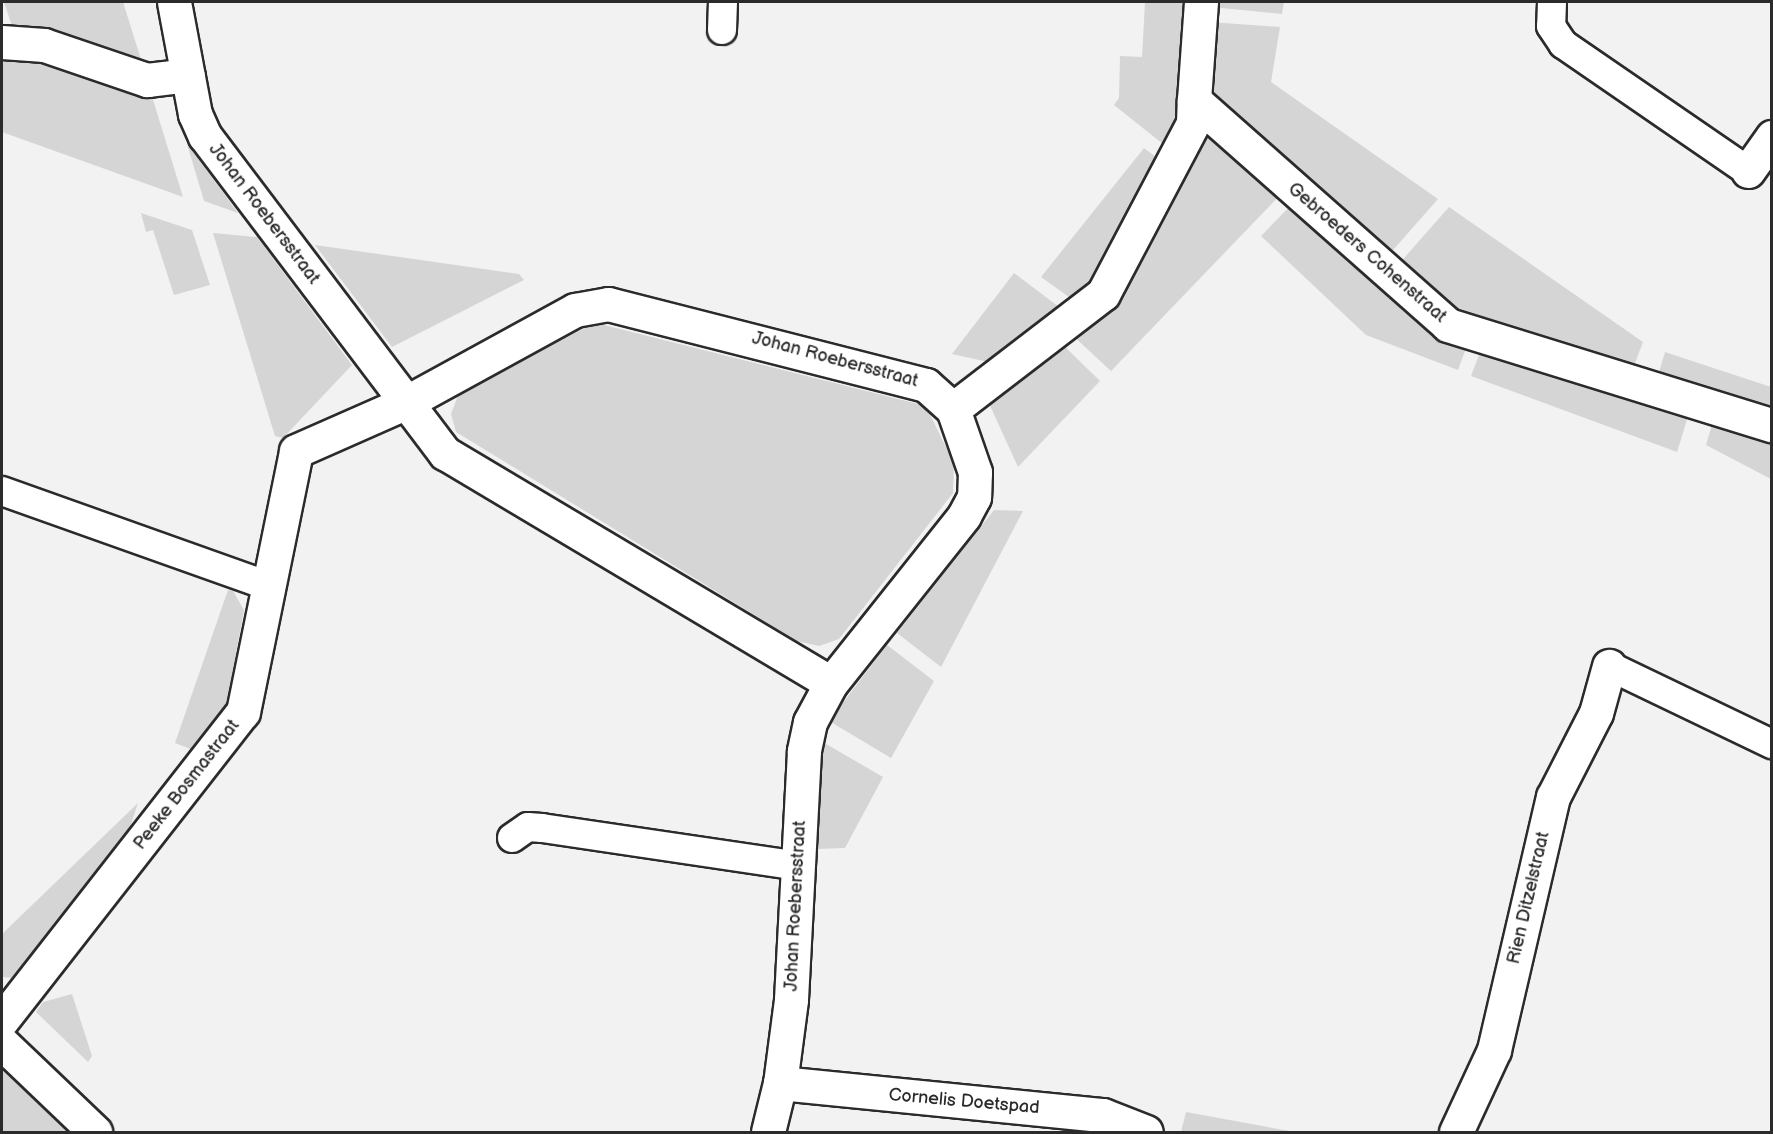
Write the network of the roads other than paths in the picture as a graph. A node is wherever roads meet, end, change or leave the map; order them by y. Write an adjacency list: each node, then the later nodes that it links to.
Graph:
1 (174, 2): 7 (street, Johan Roebersstraat)
2 (723, 2): 5 (lane)
3 (1201, 2): 8 (street)
4 (1552, 2): 10 (lane)
5 (722, 30)
6 (2, 42): 7 (street)
7 (188, 75): 11 (street, Johan Roebersstraat)
8 (1194, 100): 12 (street); 13 (street, Gebroeders Cohenstraat)
9 (1772, 137): 10 (street)
10 (1748, 171)
11 (407, 402): 12 (street, Johan Roebersstraat); 15 (street, Peeke Bosmastraat); 17 (street, Johan Roebersstraat)
12 (953, 409): 17 (street, Johan Roebersstraat)
13 (1772, 425)
14 (2, 491): 15 (lane)
15 (270, 586): 21 (street, Peeke Bosmastraat)
16 (1610, 666): 18 (lane); 27 (street, Rien Ditzelstraat)
17 (831, 683): 20 (street, Johan Roebersstraat)
18 (1772, 744)
19 (512, 838): 20 (lane)
20 (798, 866): 23 (street, Johan Roebersstraat)
21 (2, 1020)
22 (2, 1043): 24 (street)
23 (780, 1083): 25 (street, Johan Roebersstraat); 26 (street, Cornelis Doetspad)
24 (95, 1132)
25 (768, 1132)
26 (1146, 1132)
27 (1456, 1132)

